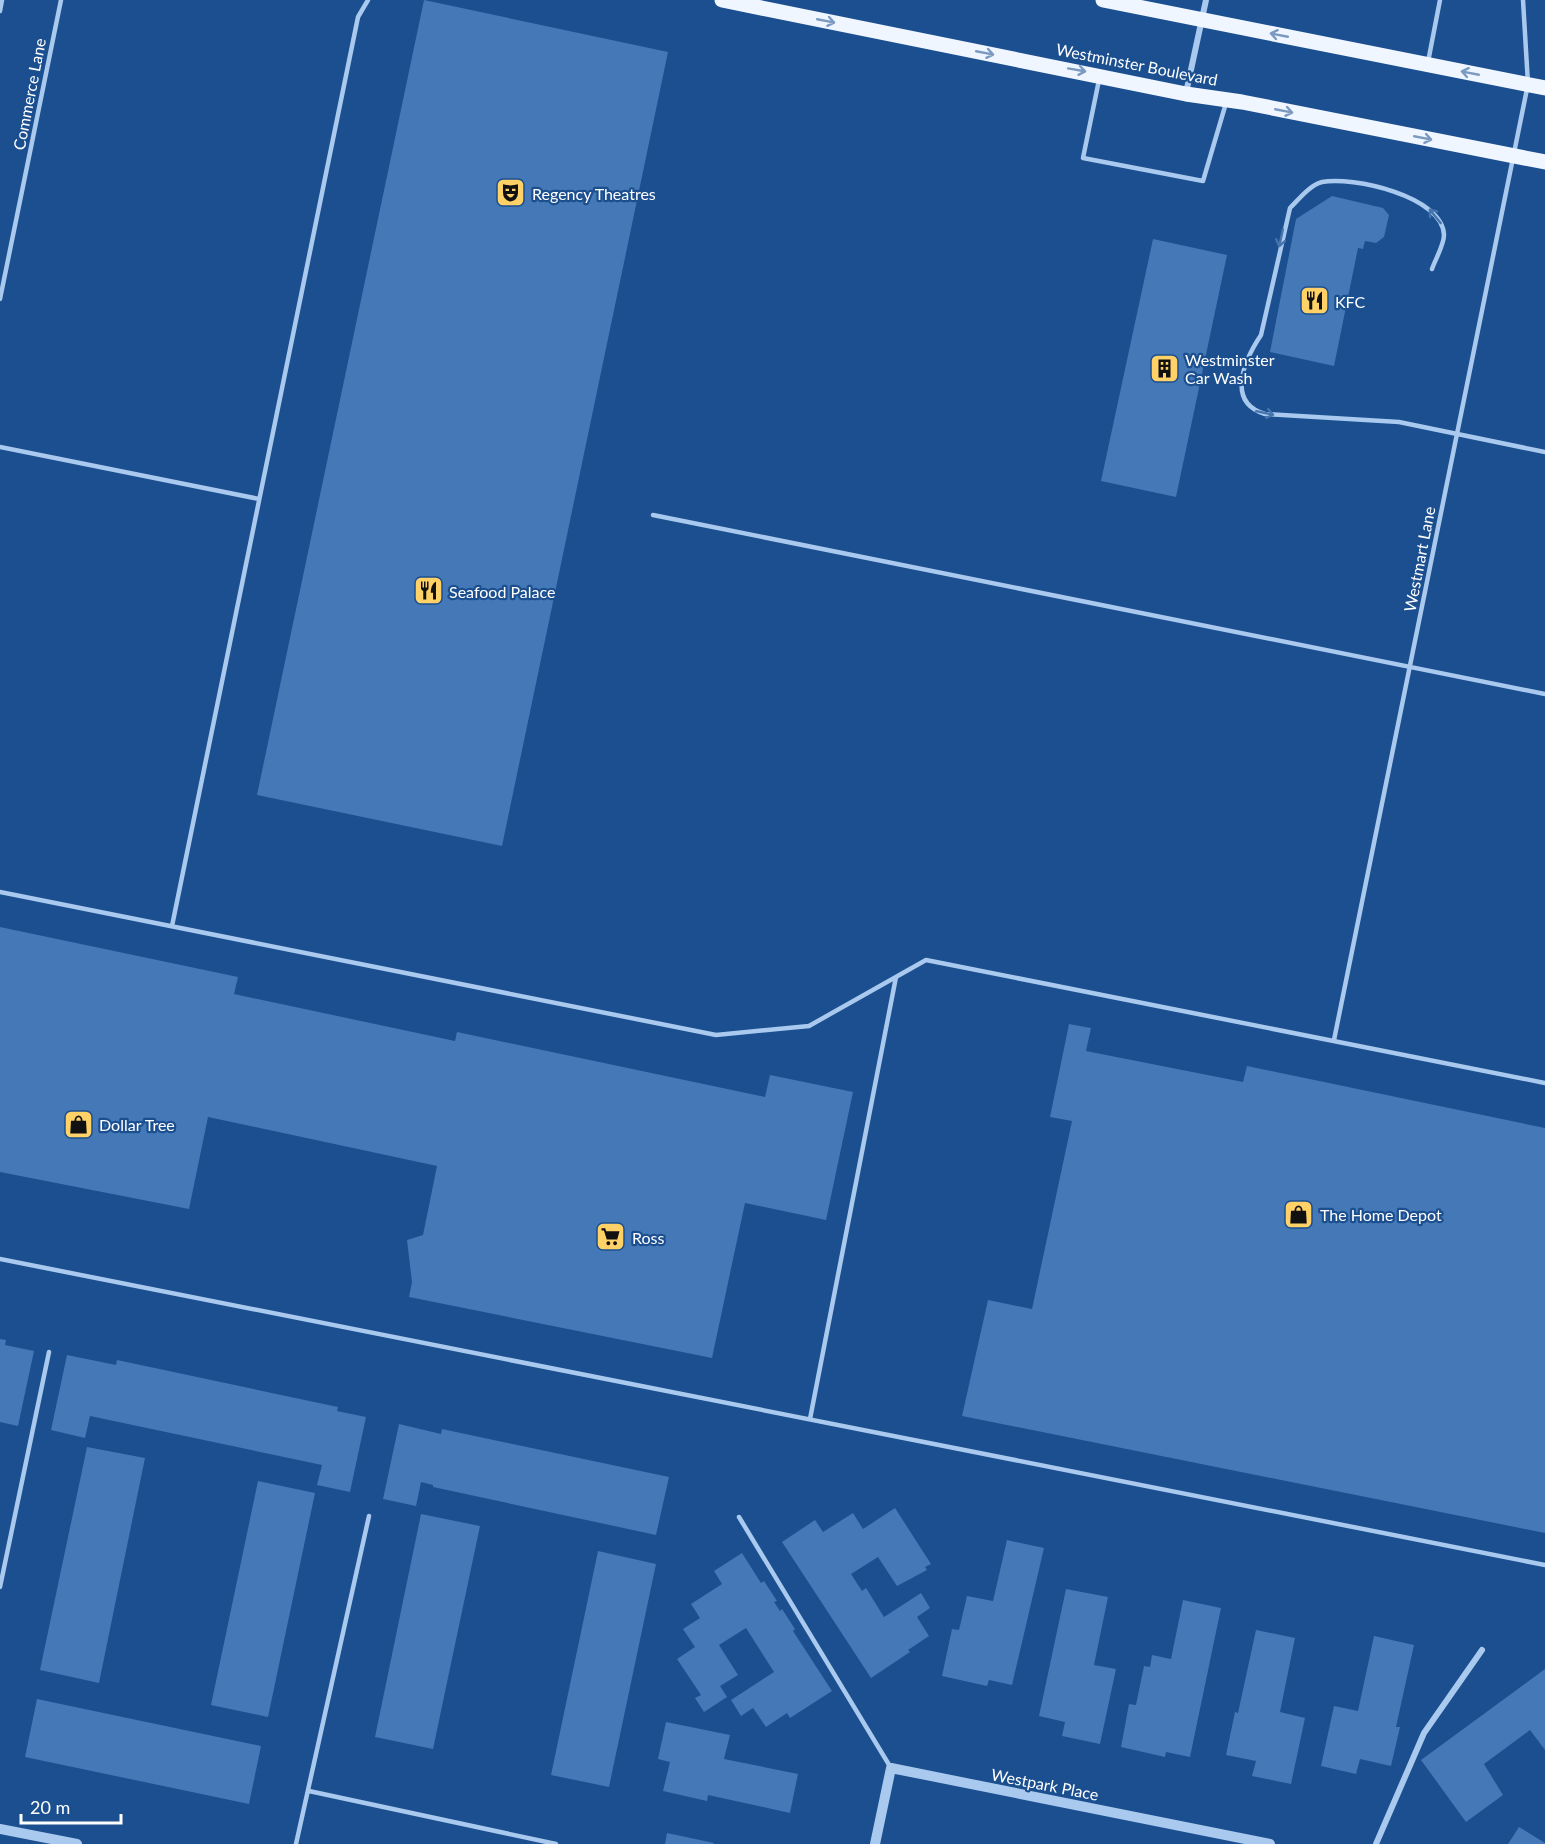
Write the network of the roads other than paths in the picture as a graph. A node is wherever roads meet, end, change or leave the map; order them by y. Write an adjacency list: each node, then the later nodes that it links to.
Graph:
1 (2, 0): 9 (lane)
2 (61, 0): 20 (lane, Commerce Lane)
3 (369, 0): 24 (lane)
4 (722, 0): 12 (main road, Westminster Boulevard, one-way to 12)
5 (1106, 0): 10 (main road)
6 (1206, 0): 10 (street)
7 (1440, 0): 11 (lane)
8 (1523, 0): 13 (lane, Westmart Lane)
9 (0, 10)
10 (1202, 20): 11 (main road, one-way to 10); 15 (street)
11 (1427, 64): 13 (main road, one-way to 11)
12 (1100, 74): 15 (main road, Westminster Boulevard); 16 (lane)
13 (1528, 84): 14 (main road); 17 (lane, Westmart Lane)
14 (1545, 87)
15 (1186, 93): 16 (main road, Westminster Boulevard)
16 (1227, 100): 17 (main road, Westminster Boulevard, one-way to 17)
17 (1513, 156): 18 (main road, Westminster Boulevard); 21 (lane, Westmart Lane)
18 (1545, 162)
19 (1431, 269): 21 (lane, one-way to 21)
20 (0, 299)
21 (1457, 434): 23 (lane); 26 (lane, Westmart Lane)
22 (0, 447): 24 (lane)
23 (1545, 452)
24 (259, 499): 29 (lane)
25 (653, 515): 26 (lane)
26 (1410, 667): 27 (lane); 31 (lane, Westmart Lane)
27 (1545, 694)
28 (0, 892): 29 (lane)
29 (172, 926): 30 (lane)
30 (896, 977): 31 (lane); 35 (lane)
31 (1334, 1040): 32 (lane)
32 (1545, 1083)
33 (0, 1259): 35 (lane)
34 (50, 1352): 39 (lane)
35 (810, 1419): 38 (lane)
36 (369, 1516): 42 (lane)
37 (739, 1517): 41 (lane)
38 (1545, 1564)
39 (0, 1587)
40 (1482, 1650): 50 (street)
41 (891, 1768): 44 (street, Westpark Place); 48 (street)
42 (309, 1791): 46 (lane); 47 (lane)
43 (0, 1829): 45 (street)
44 (1224, 1839): 49 (street, Westpark Place)
45 (77, 1844)
46 (296, 1844)
47 (556, 1844)
48 (875, 1844)
49 (1270, 1844)
50 (1376, 1844)

